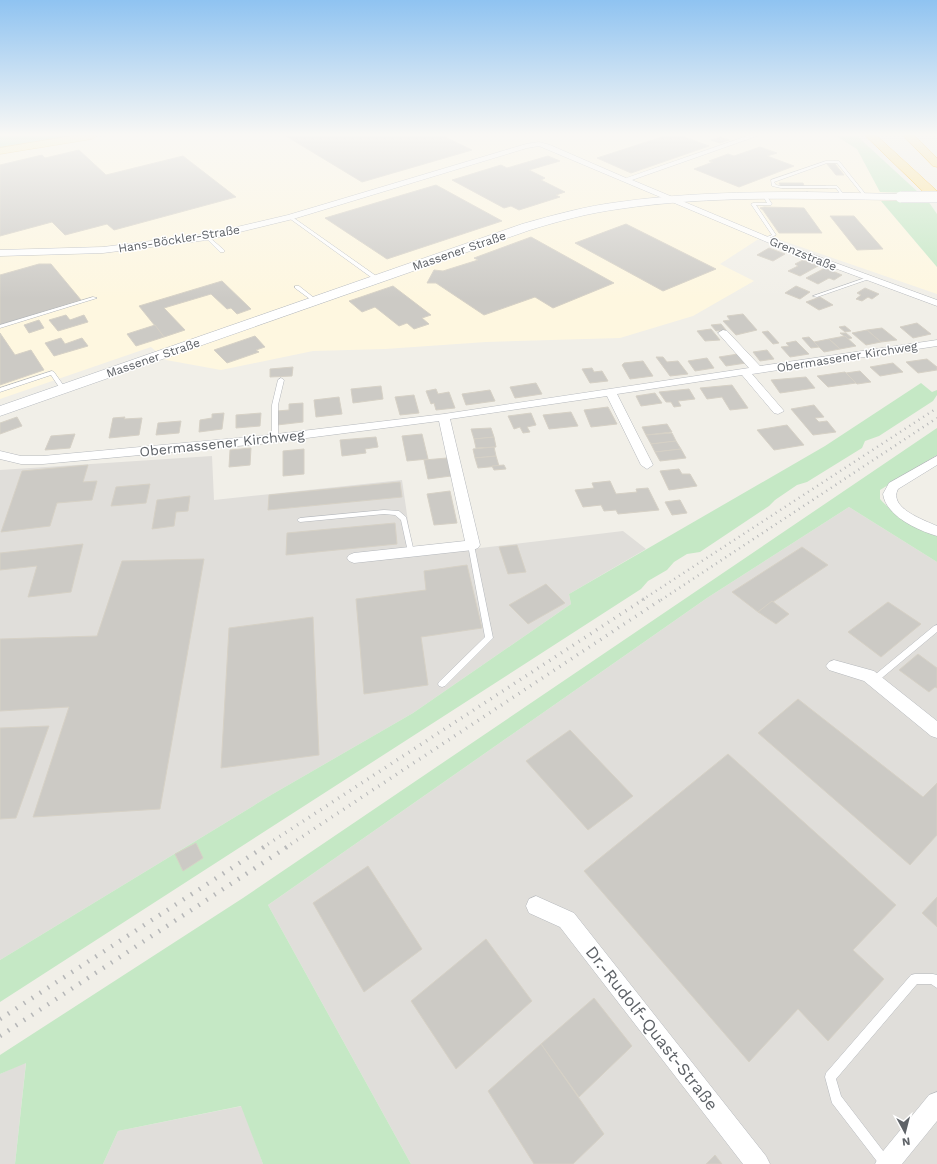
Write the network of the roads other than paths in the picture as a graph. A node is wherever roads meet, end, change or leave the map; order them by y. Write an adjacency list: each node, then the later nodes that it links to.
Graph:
1 (379, 190): 11 (street, Hans-Böckler-Straße)
2 (649, 190): 10 (street, Hans-Böckler-Straße)
3 (839, 190): 7 (lane)
4 (861, 190): 8 (lane)
5 (929, 190): 9 (highway)
6 (765, 196): 7 (main road, Massener Straße); 10 (main road, Massener Straße); 13 (lane)
7 (844, 197): 8 (main road, Massener Straße)
8 (866, 197): 9 (main road, Massener Straße, bridge)
9 (937, 198)
10 (670, 200): 13 (street, Grenzstraße); 16 (main road, Massener Straße)
11 (290, 217): 12 (street, Hans-Böckler-Straße); 16 (lane)
12 (207, 237): 14 (lane); 15 (street, Hans-Böckler-Straße)
13 (766, 239): 17 (street, Grenzstraße)
14 (222, 251)
15 (0, 253)
16 (377, 279): 21 (main road, Massener Straße)
17 (867, 279): 19 (lane); 22 (street, Grenzstraße)
18 (297, 286): 21 (lane)
19 (815, 296)
20 (95, 298): 23 (lane)
21 (316, 301): 29 (main road, Massener Straße)
22 (937, 303)
23 (0, 327)
24 (723, 333): 26 (street, Obermassener Kirchweg)
25 (937, 344): 26 (street, Obermassener Kirchweg)
26 (758, 372): 27 (street, Obermassener Kirchweg)
27 (746, 373): 31 (street, Obermassener Kirchweg); 33 (street)
28 (281, 380): 35 (lane)
29 (63, 389): 30 (lane); 32 (main road, Massener Straße)
30 (0, 390)
31 (610, 391): 34 (street, Obermassener Kirchweg); 38 (street)
32 (0, 411)
33 (778, 411)
34 (444, 417): 35 (street, Obermassener Kirchweg); 41 (street)
35 (275, 438): 36 (street, Obermassener Kirchweg)
36 (0, 455)
37 (937, 460): 40 (street)
38 (647, 465)
39 (300, 520): 42 (lane)
40 (937, 531)
41 (471, 545): 42 (street); 47 (lane)
42 (411, 552): 43 (street)
43 (354, 558)
44 (937, 628): 46 (lane)
45 (834, 666): 46 (street)
46 (874, 680): 48 (street)
47 (442, 684)
48 (937, 731)
49 (536, 906): 52 (street, Dr.-Rudolf-Quast-Straße)
50 (937, 982): 53 (lane)
51 (937, 1103): 53 (street)
52 (758, 1164)
53 (886, 1164)

